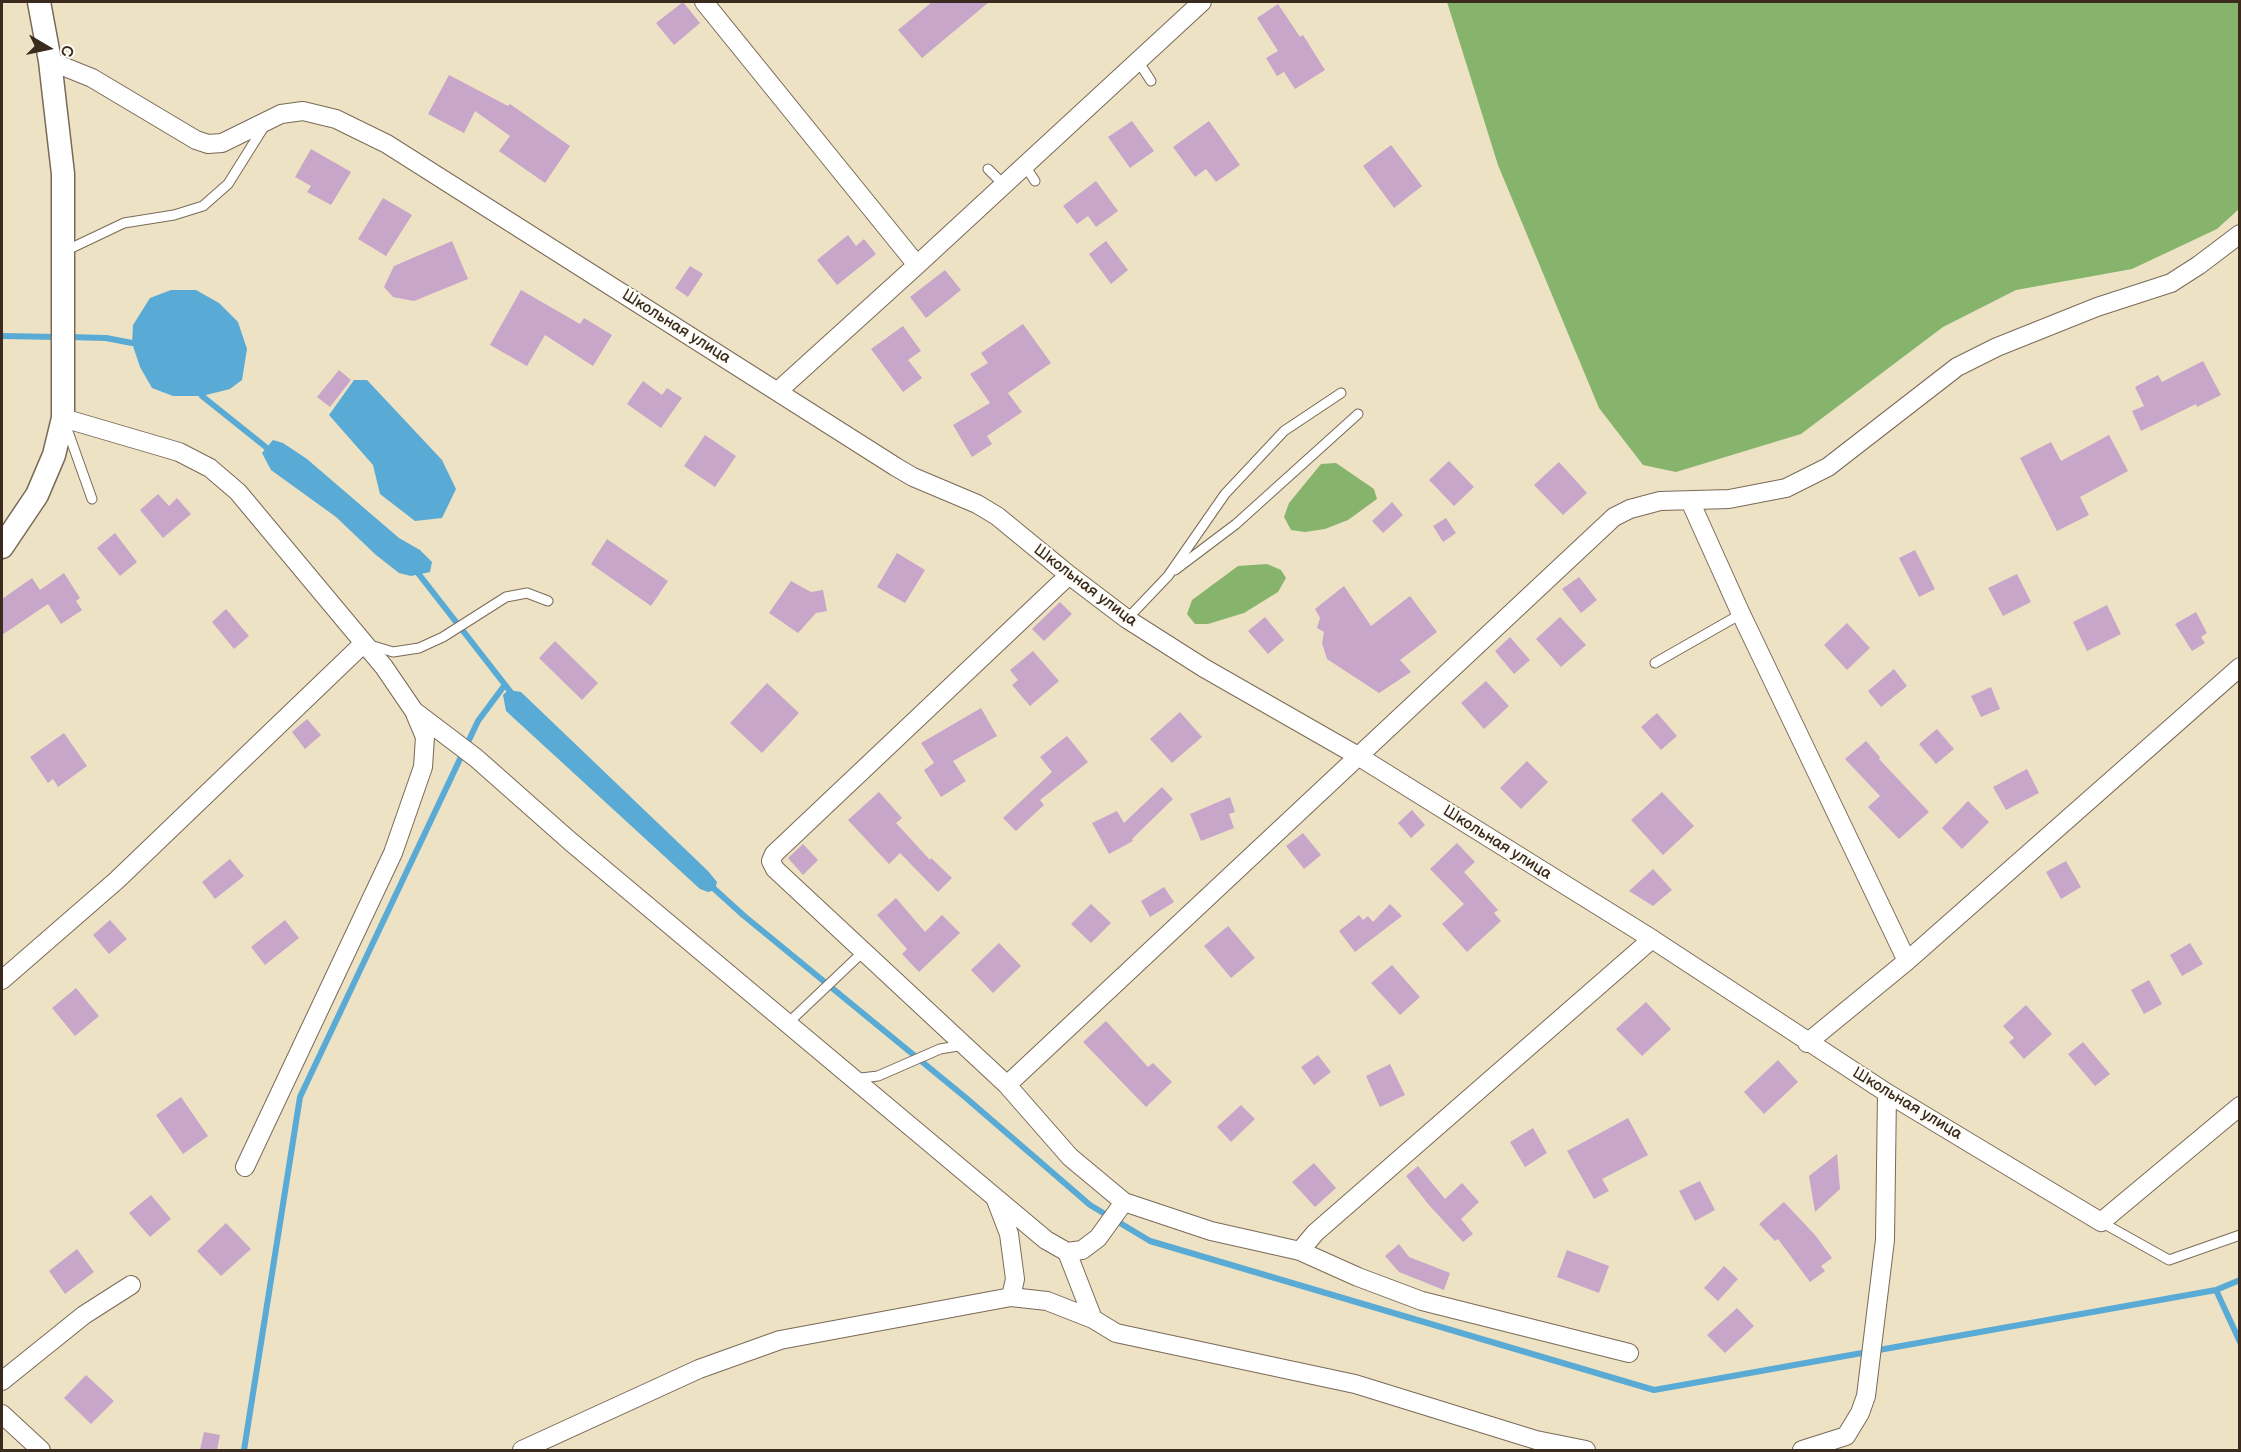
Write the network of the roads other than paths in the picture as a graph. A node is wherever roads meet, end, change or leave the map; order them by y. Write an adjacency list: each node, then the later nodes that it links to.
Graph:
1 (39, 2): 4 (street)
2 (704, 2): 12 (street)
3 (1202, 2): 5 (street)
4 (50, 61): 7 (street, Школьная улица); 11 (street)
5 (1138, 61): 6 (lane); 9 (street)
6 (1151, 81)
7 (268, 120): 11 (lane); 13 (street, Школьная улица)
8 (988, 169): 9 (lane)
9 (1004, 185): 12 (street)
10 (2240, 234): 18 (street)
11 (65, 251): 16 (street)
12 (917, 266): 13 (street)
13 (778, 391): 20 (street, Школьная улица)
14 (1341, 393): 21 (lane)
15 (1358, 414): 21 (lane)
16 (63, 418): 17 (lane); 19 (street); 25 (street)
17 (92, 499)
18 (1690, 501): 23 (street); 29 (street)
19 (2, 547)
20 (1069, 575): 24 (street, Школьная улица); 31 (street)
21 (1168, 576): 24 (lane)
22 (548, 601): 25 (lane)
23 (1741, 614): 26 (lane); 32 (street)
24 (1127, 619): 29 (street, Школьная улица)
25 (364, 643): 28 (street); 33 (street)
26 (1654, 663)
27 (2240, 667): 32 (street)
28 (414, 711): 34 (street); 41 (street)
29 (1358, 756): 30 (street, Школьная улица); 38 (street)
30 (1652, 939): 35 (street, Школьная улица); 46 (street)
31 (864, 951): 34 (lane); 36 (street)
32 (1907, 961): 35 (street)
33 (2, 980)
34 (787, 1024): 37 (street)
35 (1807, 1043): 39 (street, Школьная улица)
36 (964, 1045): 37 (lane); 38 (street)
37 (847, 1074): 42 (street)
38 (1007, 1085): 43 (street)
39 (1887, 1093): 44 (street, Школьная улица); 57 (street)
40 (2240, 1106): 44 (street)
41 (245, 1167)
42 (996, 1198): 47 (street); 49 (street)
43 (1124, 1202): 46 (street); 47 (street)
44 (2101, 1222): 45 (lane)
45 (2240, 1235)
46 (1300, 1251): 51 (street)
47 (1067, 1252): 50 (street)
48 (130, 1285): 52 (street)
49 (1011, 1297): 50 (street); 55 (street)
50 (1093, 1319): 56 (street)
51 (1629, 1353)
52 (2, 1382)
53 (2, 1414): 54 (street)
54 (41, 1450)
55 (522, 1450)
56 (1586, 1450)
57 (1802, 1450)

